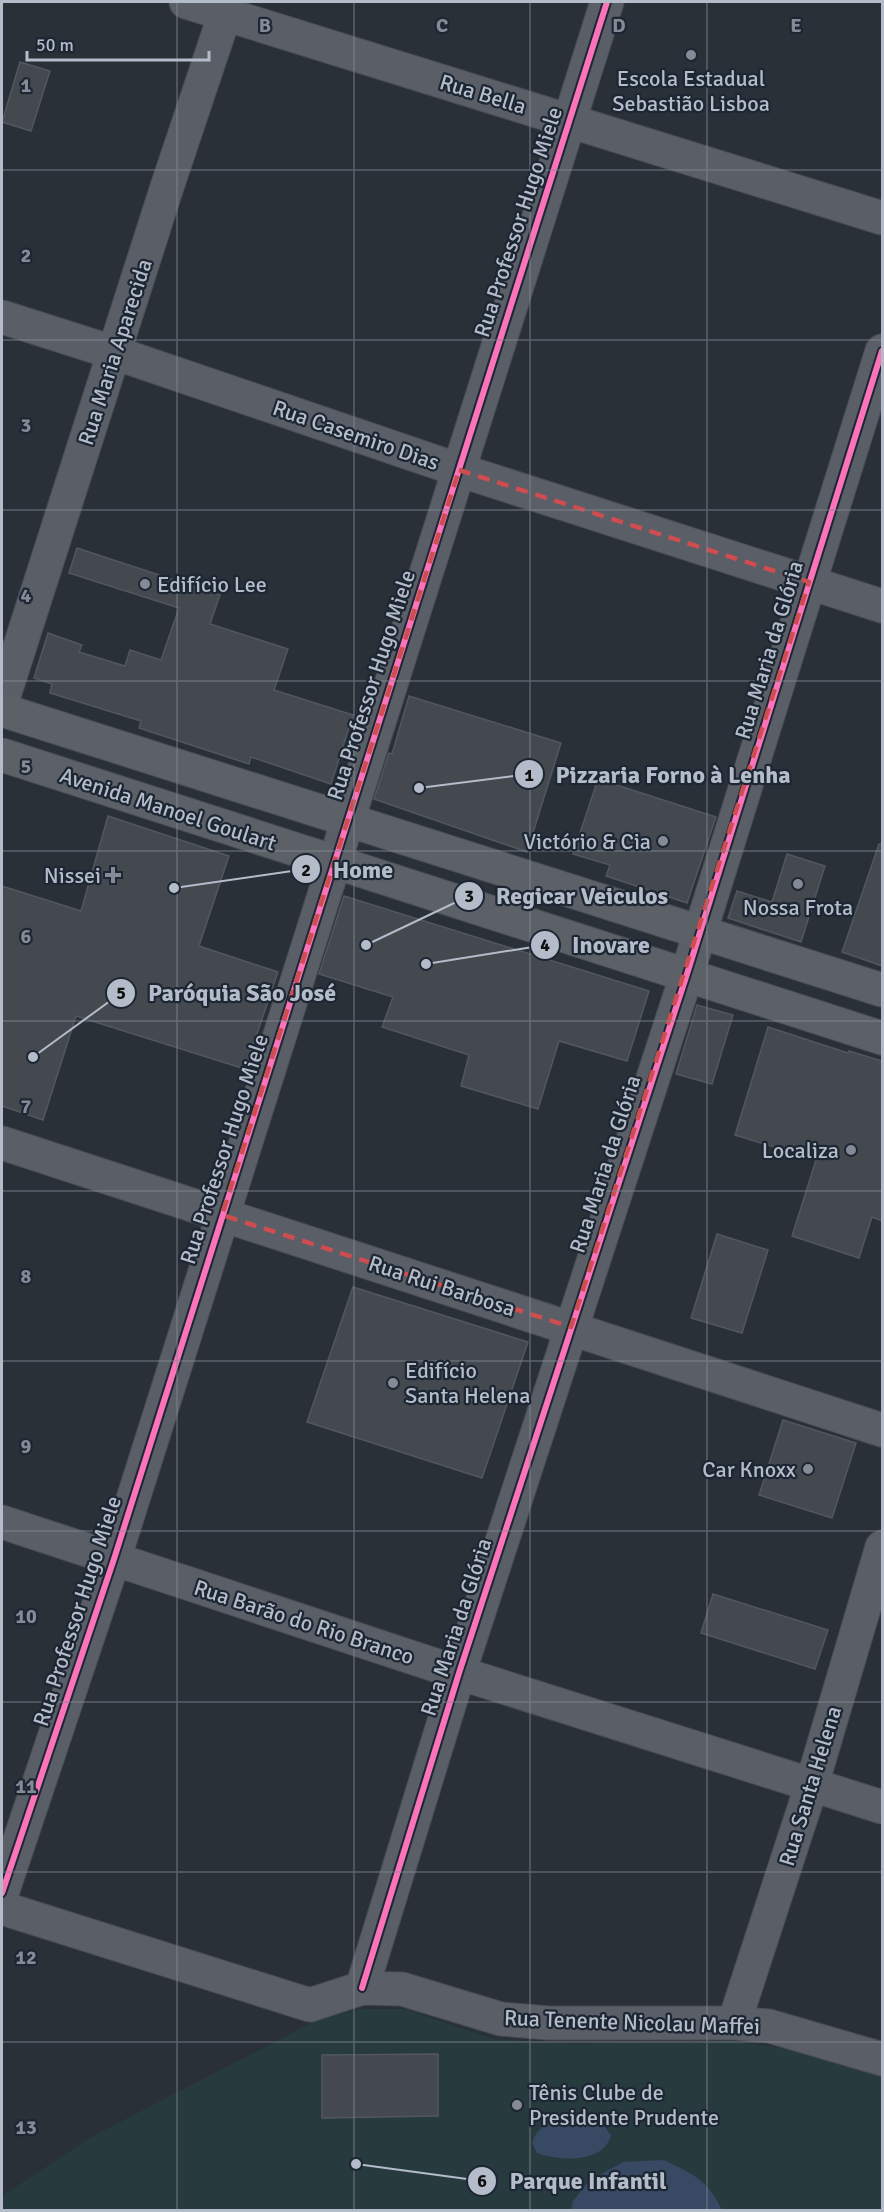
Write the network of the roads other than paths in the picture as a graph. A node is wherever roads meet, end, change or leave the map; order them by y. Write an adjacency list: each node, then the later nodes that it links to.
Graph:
1 (186, 2): 3 (street, Rua Bella)
2 (607, 2): 4 (street, Rua Professor Hugo Miele)
3 (227, 8): 4 (street, Rua Bella); 8 (street, Rua Maria Aparecida)
4 (569, 121): 5 (street, Rua Bella); 9 (street, Rua Professor Hugo Miele)
5 (882, 218)
6 (2, 317): 8 (street, Rua Casemiro Dias)
7 (882, 351): 10 (street, Rua Maria da Glória)
8 (115, 353): 9 (street, Rua Casemiro Dias); 12 (street, Rua Maria Aparecida)
9 (459, 470): 10 (street, Rua Casemiro Dias); 15 (street, Rua Professor Hugo Miele)
10 (809, 582): 11 (street, Rua Casemiro Dias); 17 (street, Rua Maria da Glória)
11 (882, 606)
12 (2, 702)
13 (2, 710): 15 (main road, Avenida Manoel Goulart)
14 (2, 755): 16 (main road, Avenida Manoel Goulart)
15 (347, 820): 16 (street, Rua Professor Hugo Miele); 17 (main road, Avenida Manoel Goulart)
16 (334, 862): 18 (main road, Avenida Manoel Goulart); 22 (street, Rua Professor Hugo Miele)
17 (699, 932): 18 (street, Rua Maria da Glória); 19 (main road, Avenida Manoel Goulart)
18 (687, 974): 20 (main road, Avenida Manoel Goulart); 23 (street, Rua Maria da Glória)
19 (882, 990)
20 (882, 1038)
21 (2, 1143): 22 (street, Rua Rui Barbosa)
22 (222, 1215): 23 (street, Rua Rui Barbosa); 27 (street, Rua Professor Hugo Miele)
23 (570, 1328): 24 (street, Rua Rui Barbosa); 28 (street, Rua Maria da Glória)
24 (882, 1430)
25 (2, 1522): 27 (street, Rua Barão do Rio Branco)
26 (882, 1547): 29 (street, Rua Santa Helena)
27 (114, 1559): 28 (street, Rua Barão do Rio Branco); 31 (street, Rua Professor Hugo Miele)
28 (459, 1673): 29 (street, Rua Barão do Rio Branco); 33 (street, Rua Maria da Glória)
29 (812, 1784): 30 (street, Rua Barão do Rio Branco); 34 (street, Rua Santa Helena)
30 (882, 1807)
31 (2, 1893)
32 (2, 1908): 33 (street, Rua Tenente Nicolau Maffei)
33 (362, 1988): 34 (street, Rua Tenente Nicolau Maffei)
34 (734, 2023): 35 (street, Rua Tenente Nicolau Maffei)
35 (882, 2059)

